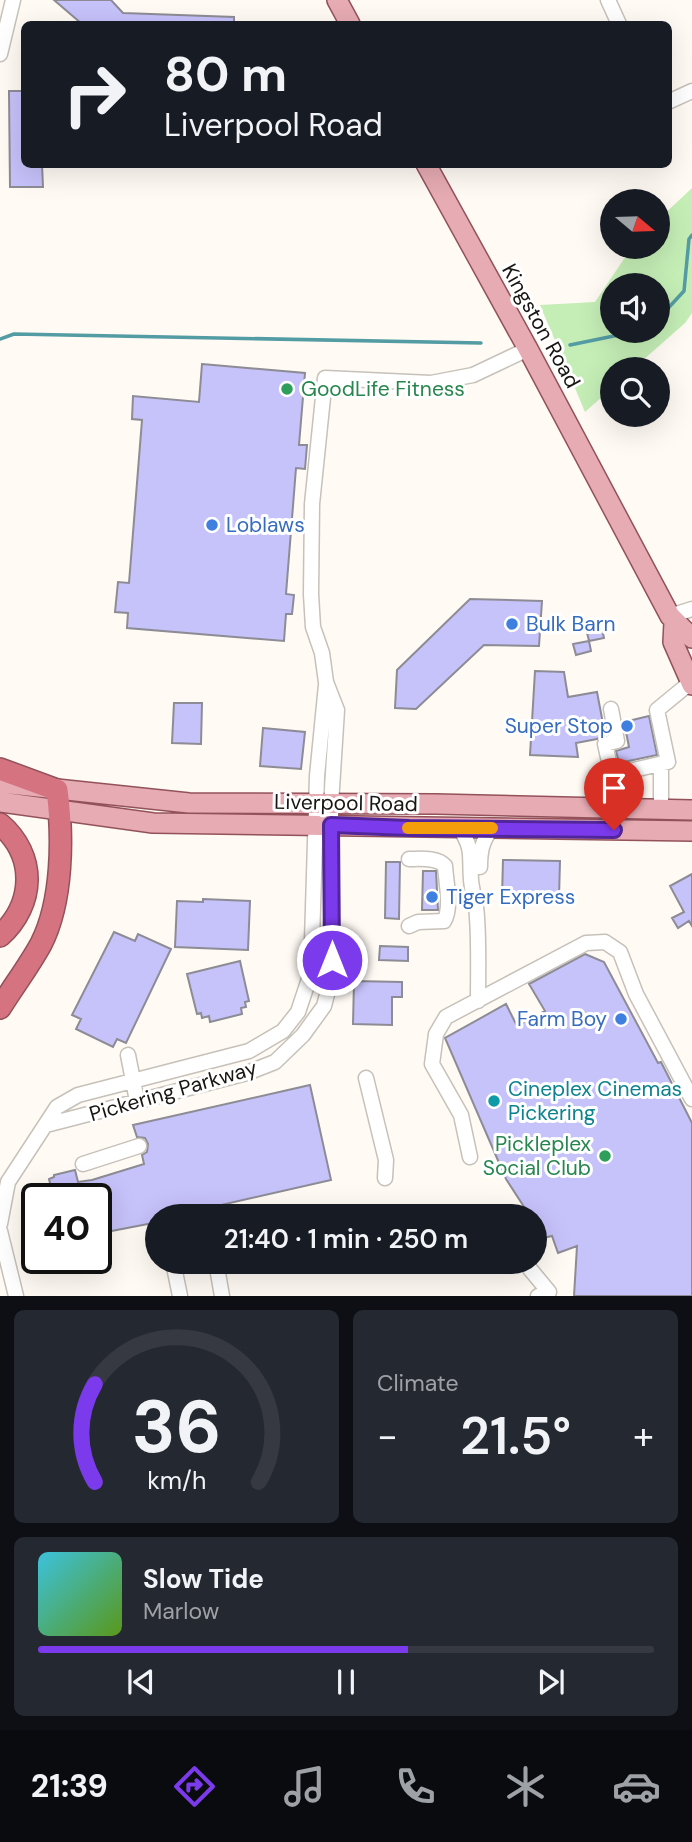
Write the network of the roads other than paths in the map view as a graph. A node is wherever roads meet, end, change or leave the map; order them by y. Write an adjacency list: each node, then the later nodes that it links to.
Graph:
1 (13, 0): 6 (street)
2 (337, 0): 4 (main road)
3 (608, 0): 5 (street)
4 (348, 21)
5 (618, 21)
6 (0, 54)
7 (692, 91): 8 (street)
8 (672, 100)
9 (428, 168): 10 (main road, Kingston Road)
10 (528, 349): 12 (main road, Kingston Road); 23 (street, Pickering Parkway)
11 (692, 608): 12 (street)
12 (672, 619): 13 (main road, Kingston Road); 14 (main road, Kingston Road)
13 (692, 638)
14 (692, 684): 16 (street)
15 (611, 709): 18 (street)
16 (661, 764): 18 (street); 25 (street)
17 (0, 769): 20 (highway)
18 (612, 775): 24 (street)
19 (0, 783): 20 (main road, Liverpool Road)
20 (57, 792): 22 (main road, Liverpool Road); 23 (main road, Liverpool Road); 27 (main road, Liverpool Road); 36 (highway)
21 (692, 800): 25 (main road)
22 (0, 803)
23 (324, 804): 24 (main road, Liverpool Road); 27 (street, Pickering Parkway)
24 (612, 808): 25 (main road, Liverpool Road)
25 (676, 809)
26 (0, 824): 34 (highway)
27 (324, 825): 28 (main road, Liverpool Road); 39 (street, Pickering Parkway); 41 (street, Pickering Parkway)
28 (459, 827): 29 (main road, Liverpool Road); 32 (street)
29 (492, 828): 30 (main road, Liverpool Road); 32 (street)
30 (692, 831)
31 (409, 859): 33 (street)
32 (475, 892): 35 (street)
33 (409, 926)
34 (0, 936)
35 (478, 1001): 40 (street); 44 (street)
36 (0, 1008)
37 (128, 1055): 39 (street)
38 (366, 1078): 46 (street)
39 (133, 1080): 41 (street); 42 (street, Pickering Parkway)
40 (692, 1099)
41 (137, 1101): 42 (street, Pickering Parkway)
42 (46, 1125): 47 (street, Pickering Parkway)
43 (139, 1146): 45 (street)
44 (470, 1157)
45 (83, 1164)
46 (385, 1178)
47 (0, 1224)
48 (0, 1231): 52 (street)
49 (175, 1274): 53 (street)
50 (218, 1274): 54 (street)
51 (534, 1274): 55 (street)
52 (16, 1296)
53 (180, 1296)
54 (222, 1296)
55 (538, 1296)

